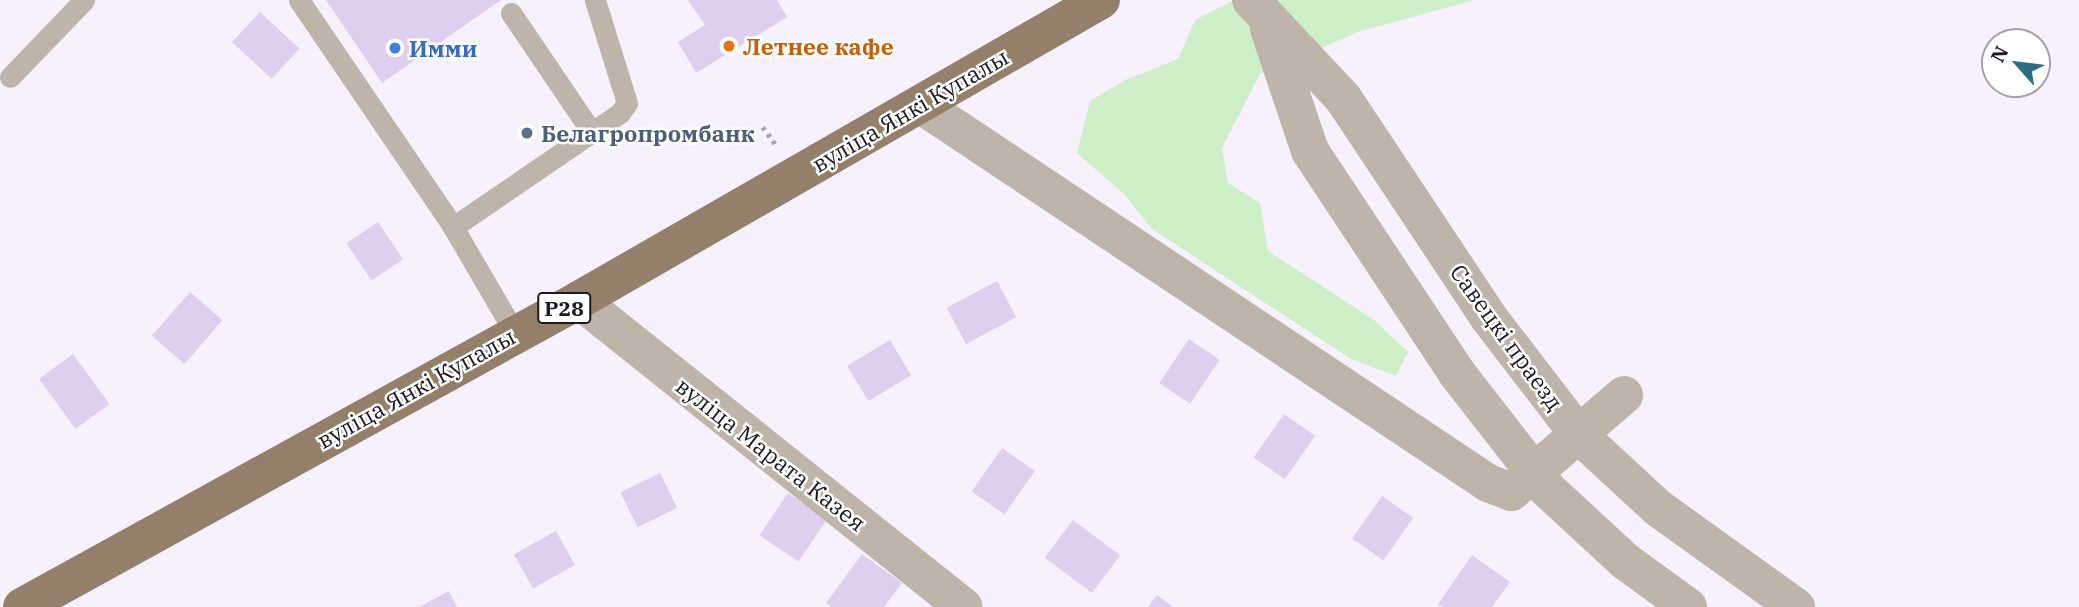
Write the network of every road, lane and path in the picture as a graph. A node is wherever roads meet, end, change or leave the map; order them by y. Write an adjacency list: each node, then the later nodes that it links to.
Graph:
1 (84, 0): 7 (lane)
2 (299, 0): 10 (lane)
3 (595, 0): 9 (lane)
4 (1101, 0): 8 (main road, вуліца Янкі Купалы / Р28)
5 (1259, 10): 14 (street, Савецкі праезд); 15 (street, Савецкі праезд)
6 (511, 13): 9 (lane)
7 (10, 77)
8 (921, 105): 11 (main road, вуліца Янкі Купалы / Р28); 15 (street, Савецкі праезд)
9 (591, 131): 10 (lane)
10 (453, 227): 12 (lane)
11 (579, 300): 12 (main road, вуліца Янкі Купалы / Р28); 17 (street, вуліца Марата Казея)
12 (515, 333): 16 (main road, вуліца Янкі Купалы / Р28)
13 (1624, 395): 14 (street)
14 (1580, 436): 15 (street); 19 (street, Савецкі праезд)
15 (1523, 483): 18 (street, Савецкі праезд)
16 (22, 607)
17 (964, 607)
18 (1688, 607)
19 (1796, 607)

